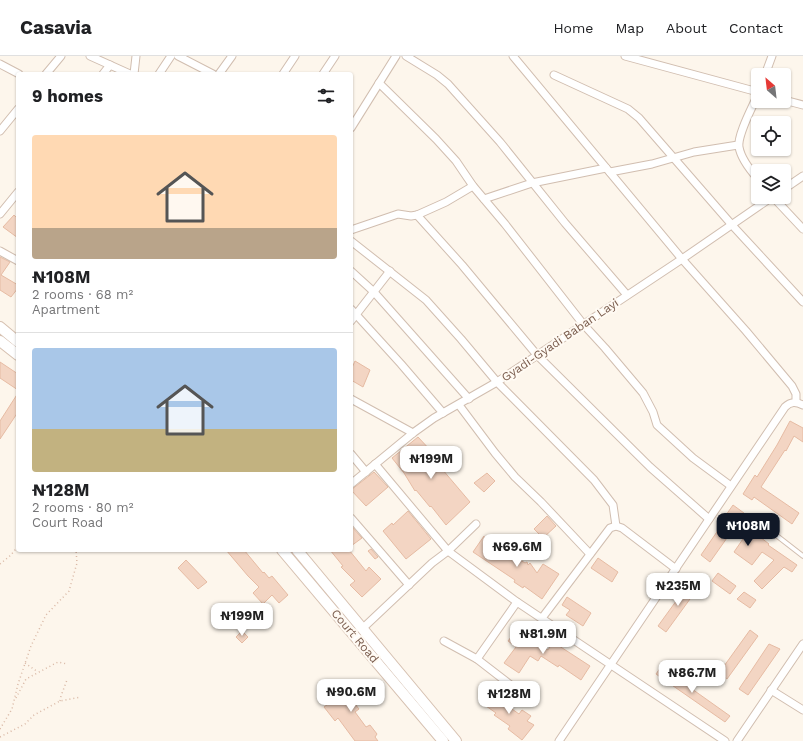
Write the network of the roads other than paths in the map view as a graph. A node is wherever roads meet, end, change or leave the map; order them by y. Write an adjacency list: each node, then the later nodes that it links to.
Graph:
1 (61, 56): 18 (street)
2 (90, 56): 15 (street)
3 (136, 56): 21 (street)
4 (171, 56): 22 (street)
5 (178, 56): 23 (street)
6 (232, 56): 24 (street)
7 (295, 56): 25 (street)
8 (335, 56): 26 (street)
9 (396, 56): 28 (street)
10 (406, 56): 41 (street)
11 (513, 56): 39 (street)
12 (626, 56): 29 (street)
13 (772, 56): 16 (street)
14 (0, 64): 17 (street)
15 (110, 65): 19 (street); 20 (street)
16 (768, 68)
17 (16, 72)
18 (48, 72)
19 (105, 72)
20 (126, 72)
21 (134, 72)
22 (161, 72)
23 (208, 72)
24 (221, 72)
25 (284, 72)
26 (324, 72)
27 (554, 75): 37 (street)
28 (379, 83): 34 (street); 43 (street)
29 (751, 91)
30 (791, 102): 31 (street)
31 (803, 105)
32 (752, 108): 36 (street)
33 (16, 111): 35 (street)
34 (353, 125)
35 (0, 131)
36 (738, 146): 37 (street); 38 (street)
37 (675, 158): 39 (street); 50 (street)
38 (751, 169)
39 (608, 170): 41 (street); 56 (street)
40 (803, 176): 42 (street)
41 (532, 183): 45 (street); 60 (street)
42 (791, 184)
43 (473, 186): 45 (street); 49 (street)
44 (16, 194): 48 (street)
45 (484, 199): 63 (street)
46 (763, 204): 50 (street, Gyadi-Gyadi Baban Layi)
47 (780, 204): 51 (street)
48 (0, 214)
49 (417, 215): 52 (street); 68 (street)
50 (732, 225): 56 (street, Gyadi-Gyadi Baban Layi); 61 (street)
51 (803, 228)
52 (353, 229)
53 (353, 242): 57 (street)
54 (0, 251): 55 (street)
55 (16, 257)
56 (682, 259): 60 (street, Gyadi-Gyadi Baban Layi); 72 (street)
57 (390, 270): 59 (street); 69 (street)
58 (353, 272): 59 (street)
59 (374, 292): 62 (street); 70 (street)
60 (627, 295): 63 (street, Gyadi-Gyadi Baban Layi)
61 (803, 302)
62 (353, 312): 74 (street)
63 (583, 324): 68 (street, Gyadi-Gyadi Baban Layi); 80 (street)
64 (0, 328): 65 (main road)
65 (16, 340)
66 (0, 341): 67 (main road)
67 (16, 353)
68 (537, 355): 69 (street, Gyadi-Gyadi Baban Layi); 81 (street)
69 (497, 382): 70 (street, Gyadi-Gyadi Baban Layi); 84 (street)
70 (469, 399): 73 (street, Gyadi-Gyadi Baban Layi)
71 (353, 400): 75 (street)
72 (800, 404): 80 (street)
73 (459, 405): 74 (street, Gyadi-Gyadi Baban Layi); 89 (street)
74 (443, 413): 75 (street, Gyadi-Gyadi Baban Layi)
75 (413, 433): 77 (street, Gyadi-Gyadi Baban Layi)
76 (353, 456): 78 (street)
77 (376, 464): 78 (street, Gyadi-Gyadi Baban Layi); 86 (street)
78 (366, 472): 79 (street, Gyadi-Gyadi Baban Layi)
79 (353, 482)
80 (731, 486): 81 (street)
81 (709, 519): 91 (street)
82 (353, 520): 92 (street)
83 (476, 524): 86 (street)
84 (616, 526): 89 (street); 91 (street)
85 (772, 532): 90 (lane)
86 (448, 551): 92 (street); 93 (street)
87 (284, 552): 103 (main road, Court Road)
88 (299, 552): 95 (main road, Court Road)
89 (590, 554): 94 (street)
90 (803, 556)
91 (676, 569): 99 (street)
92 (409, 585): 95 (street)
93 (517, 602): 94 (street); 98 (street)
94 (542, 618): 99 (street)
95 (362, 628): 104 (main road, Court Road)
96 (444, 641): 98 (street)
97 (803, 644): 100 (street)
98 (477, 659): 101 (street)
99 (611, 665): 105 (street); 106 (street)
100 (772, 690): 102 (street); 107 (street)
101 (521, 693)
102 (803, 710)
103 (442, 741)
104 (456, 741)
105 (559, 741)
106 (725, 741)
107 (737, 741)

